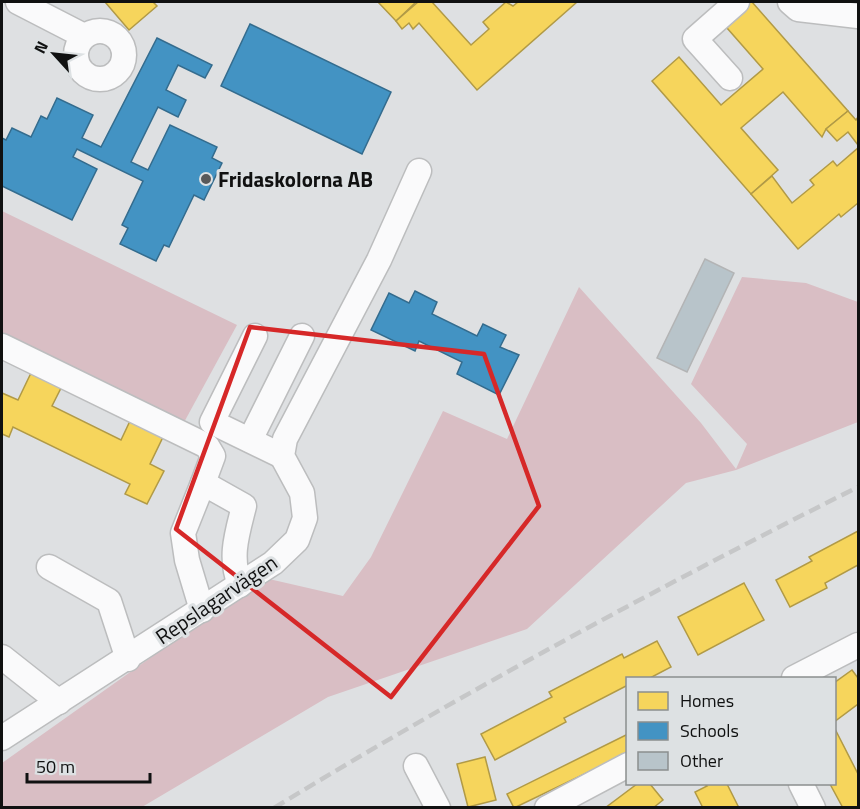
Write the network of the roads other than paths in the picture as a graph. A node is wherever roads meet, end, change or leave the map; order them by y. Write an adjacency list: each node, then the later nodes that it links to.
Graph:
1 (18, 2): 5 (street)
2 (737, 2): 6 (street)
3 (790, 2): 4 (street)
4 (858, 16)
5 (84, 36)
6 (730, 78)
7 (419, 171): 12 (street)
8 (255, 336): 11 (street)
9 (302, 336): 11 (street)
10 (5, 356): 13 (street)
11 (250, 440): 12 (street)
12 (282, 456): 15 (street, Repslagarvägen)
13 (203, 483): 15 (street); 16 (street)
14 (49, 567): 19 (street)
15 (240, 585): 16 (street, Repslagarvägen)
16 (202, 610): 19 (street, Repslagarvägen)
17 (858, 645): 20 (street)
18 (2, 657): 21 (street)
19 (128, 659): 21 (street, Repslagarvägen)
20 (796, 677)
21 (59, 702): 22 (street, Repslagarvägen)
22 (2, 738)
23 (416, 766): 26 (street)
24 (626, 766): 27 (street)
25 (802, 785): 28 (street)
26 (438, 807)
27 (547, 807)
28 (813, 807)

